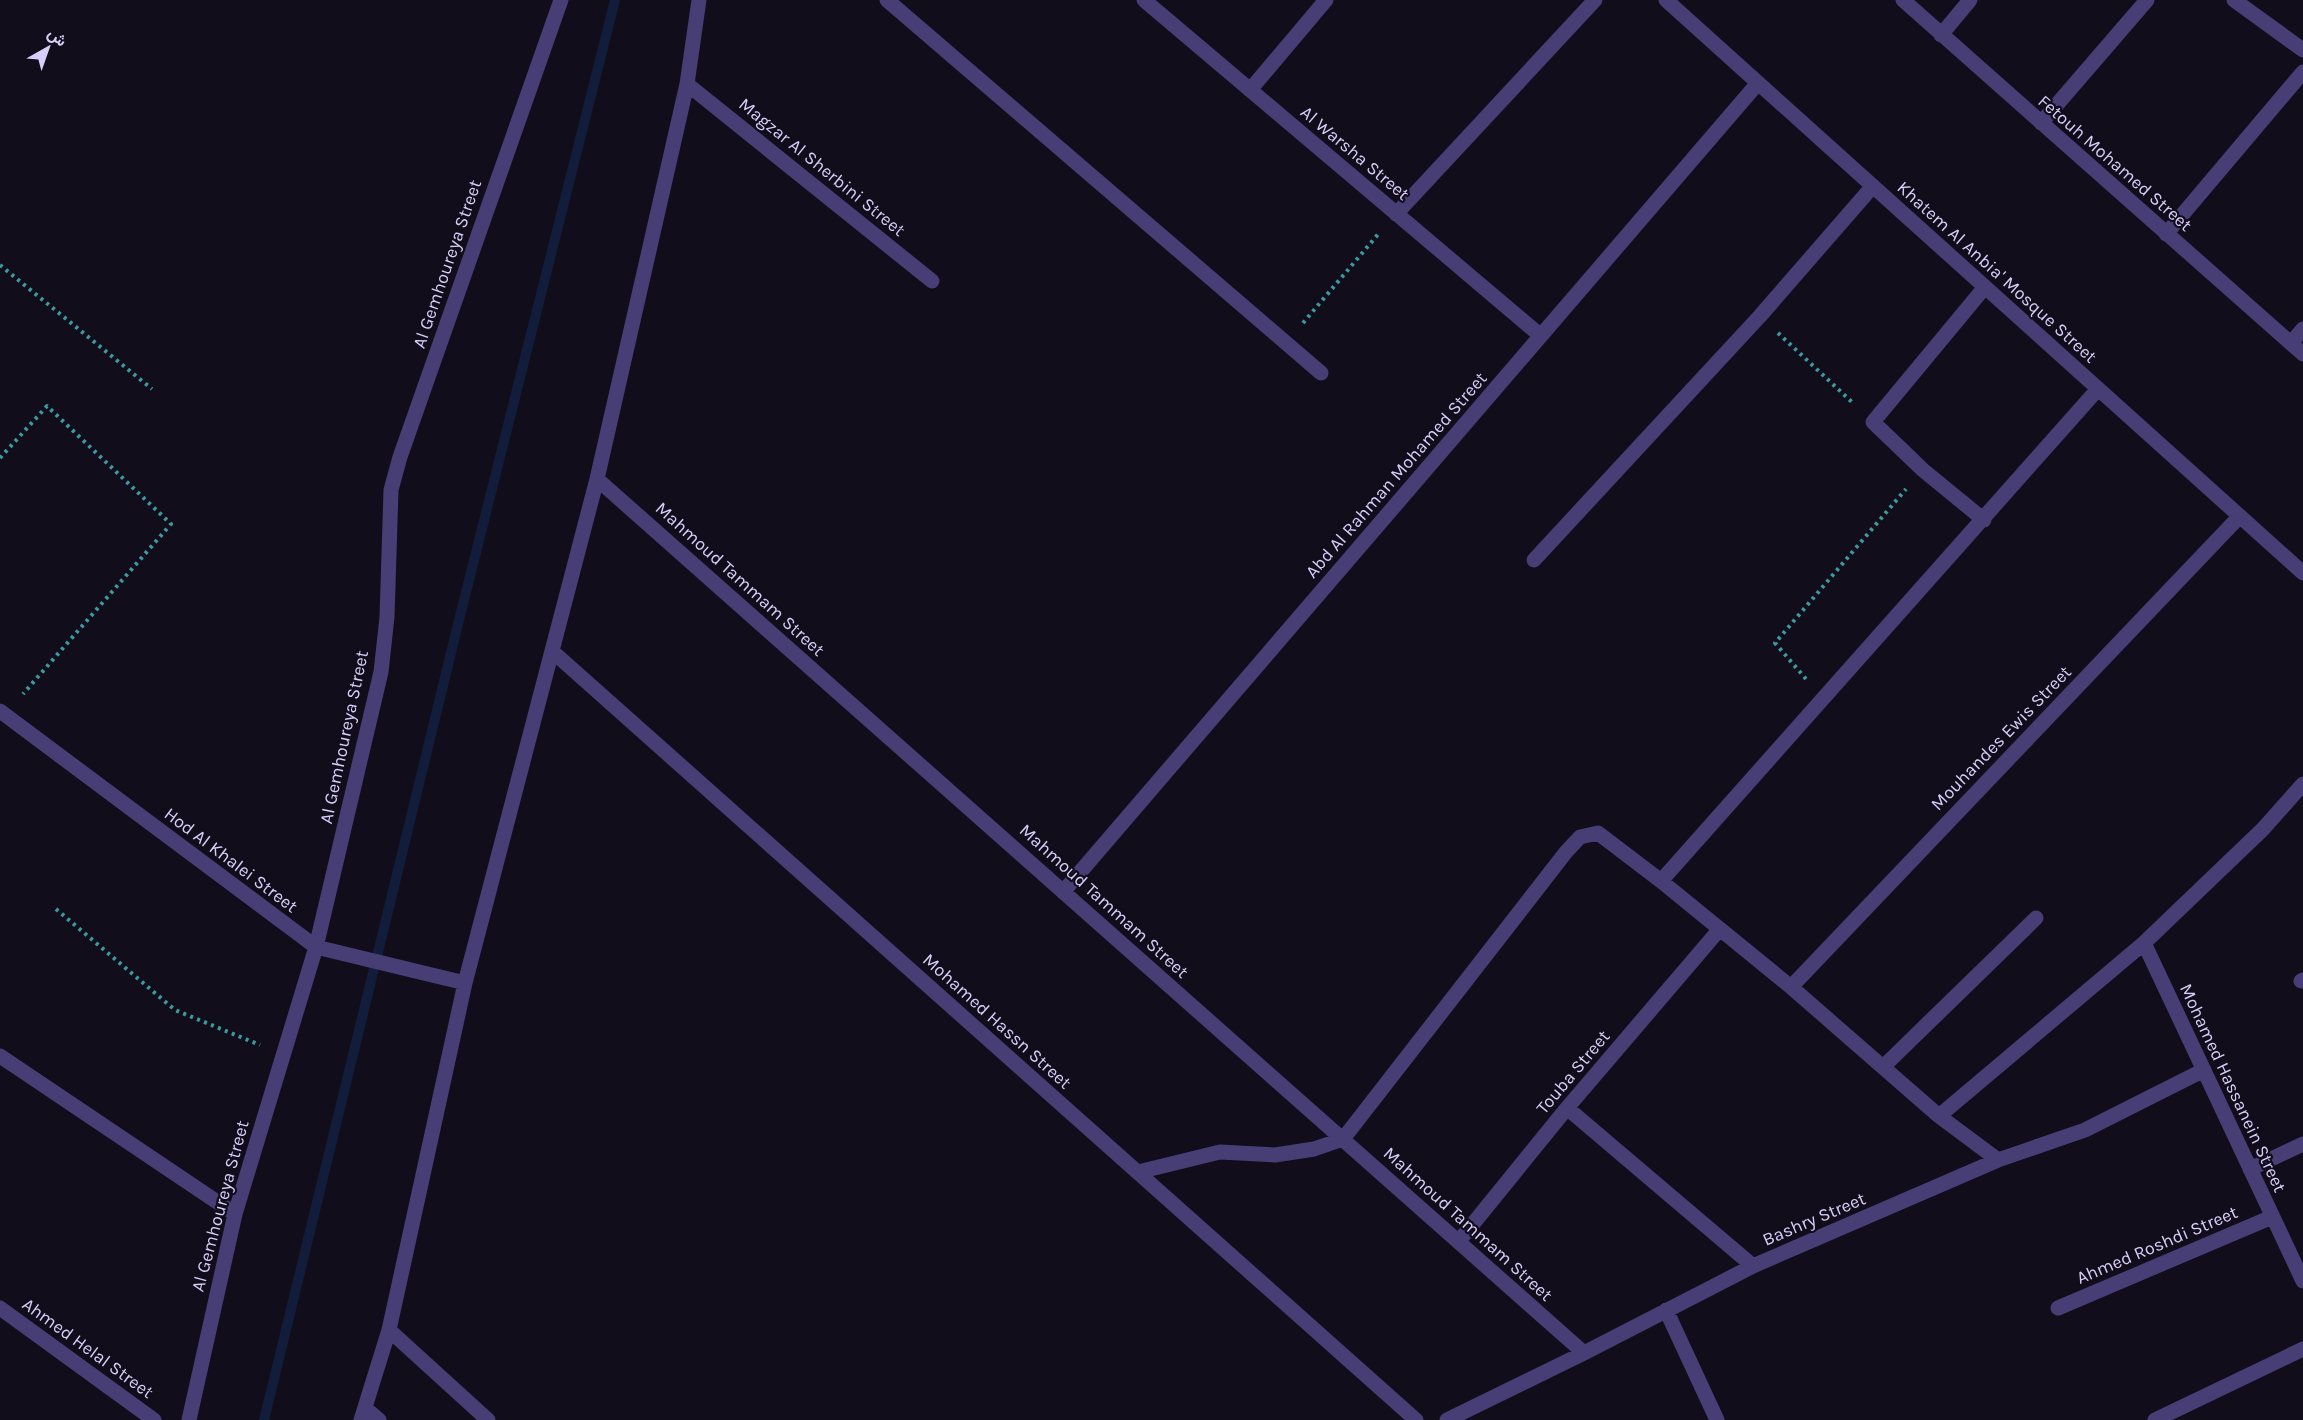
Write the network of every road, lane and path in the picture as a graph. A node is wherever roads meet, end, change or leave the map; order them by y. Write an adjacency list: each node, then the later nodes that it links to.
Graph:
1 (561, 0): 52 (street, Al Gemhoureya Street)
2 (699, 0): 16 (street)
3 (887, 0): 28 (street)
4 (1144, 0): 17 (street, Al Warsha Street)
5 (1326, 0): 17 (street)
6 (1595, 0): 20 (street)
7 (1666, 0): 15 (street, Khatem Al Anbia' Mosque Street)
8 (1903, 0): 12 (street, Fetouh Mohamed Street)
9 (1970, 0): 12 (street)
10 (2147, 0): 18 (street)
11 (2234, 0): 13 (street)
12 (1941, 35): 18 (street, Fetouh Mohamed Street)
13 (2303, 50)
14 (2303, 72): 21 (street)
15 (1758, 83): 19 (street, Khatem Al Anbia' Mosque Street); 27 (street, Abd Al Rahman Mohamed Street)
16 (687, 84): 23 (street, Magzar Al Sherbini Street); 37 (street)
17 (1250, 90): 20 (street, Al Warsha Street)
18 (2041, 123): 21 (street, Fetouh Mohamed Street)
19 (1873, 186): 24 (street, Khatem Al Anbia' Mosque Street); 25 (street)
20 (1396, 214): 27 (street, Al Warsha Street); 28 (path)
21 (2166, 234): 29 (street, Fetouh Mohamed Street)
22 (0, 265): 32 (path)
23 (932, 281)
24 (1985, 287): 33 (street, Khatem Al Anbia' Mosque Street); 34 (street)
25 (1760, 316): 34 (path); 40 (street)
26 (2303, 329): 29 (street)
27 (1540, 336): 47 (street, Abd Al Rahman Mohamed Street)
28 (1286, 343): 31 (street)
29 (2291, 343): 30 (street, Fetouh Mohamed Street)
30 (2303, 354)
31 (1321, 373)
32 (152, 389)
33 (2098, 389): 38 (street, Khatem Al Anbia' Mosque Street); 39 (street)
34 (1873, 422): 36 (street)
35 (0, 458): 44 (path)
36 (1923, 470): 39 (street); 43 (path)
37 (597, 479): 42 (street); 47 (street, Mahmoud Tammam Street)
38 (2240, 516): 41 (street, Khatem Al Anbia' Mosque Street); 54 (street, Mouhandes Ewis Street)
39 (1984, 520): 43 (street)
40 (1534, 560)
41 (2303, 573)
42 (552, 651): 53 (street); 65 (street, Mohamed Hassn Street)
43 (1822, 698): 46 (street)
44 (2, 715): 52 (street, Hod Al Khalei Street)
45 (2303, 784): 51 (street)
46 (1661, 881): 50 (street); 61 (street)
47 (1063, 892): 61 (street, Mahmoud Tammam Street)
48 (56, 909): 55 (path)
49 (2036, 918): 57 (street)
50 (1719, 930): 54 (street); 59 (street, Touba Street)
51 (2144, 944): 58 (street, Mohamed Hassanein Street); 60 (street)
52 (316, 947): 53 (street, Hod Al Khalei Street); 55 (street, Al Gemhoureya Street)
53 (465, 983): 74 (street)
54 (1791, 987): 57 (street)
55 (283, 1054): 66 (street, Al Gemhoureya Street)
56 (0, 1056): 66 (street)
57 (1883, 1066): 60 (street)
58 (2204, 1070): 63 (street, Bashry Street); 64 (street, Mohamed Hassanein Street)
59 (1567, 1108): 68 (street, Touba Street); 69 (street)
60 (1938, 1116): 63 (street)
61 (1342, 1139): 65 (street); 68 (street, Mahmoud Tammam Street)
62 (2303, 1144): 64 (street)
63 (1998, 1160): 69 (street, Bashry Street)
64 (2250, 1169): 67 (street, Mohamed Hassanein Street)
65 (1138, 1172): 82 (street, Mohamed Hassn Street)
66 (235, 1214): 79 (street, Al Gemhoureya Street)
67 (2272, 1217): 70 (street, Mohamed Hassanein Street); 72 (street, Ahmed Roshdi Street)
68 (1459, 1241): 76 (street, Mahmoud Tammam Street)
69 (1753, 1266): 73 (street, Bashry Street)
70 (2303, 1281)
71 (0, 1308): 78 (street, Ahmed Helal Street)
72 (2058, 1308)
73 (1666, 1310): 76 (street, Bashry Street); 84 (street)
74 (389, 1330): 77 (street); 81 (street)
75 (2303, 1349): 85 (street)
76 (1584, 1353): 83 (street, Bashry Street)
77 (363, 1414): 80 (street)
78 (154, 1420)
79 (189, 1420)
80 (380, 1420)
81 (488, 1420)
82 (1416, 1420)
83 (1447, 1420)
84 (1717, 1420)
85 (2155, 1420)

